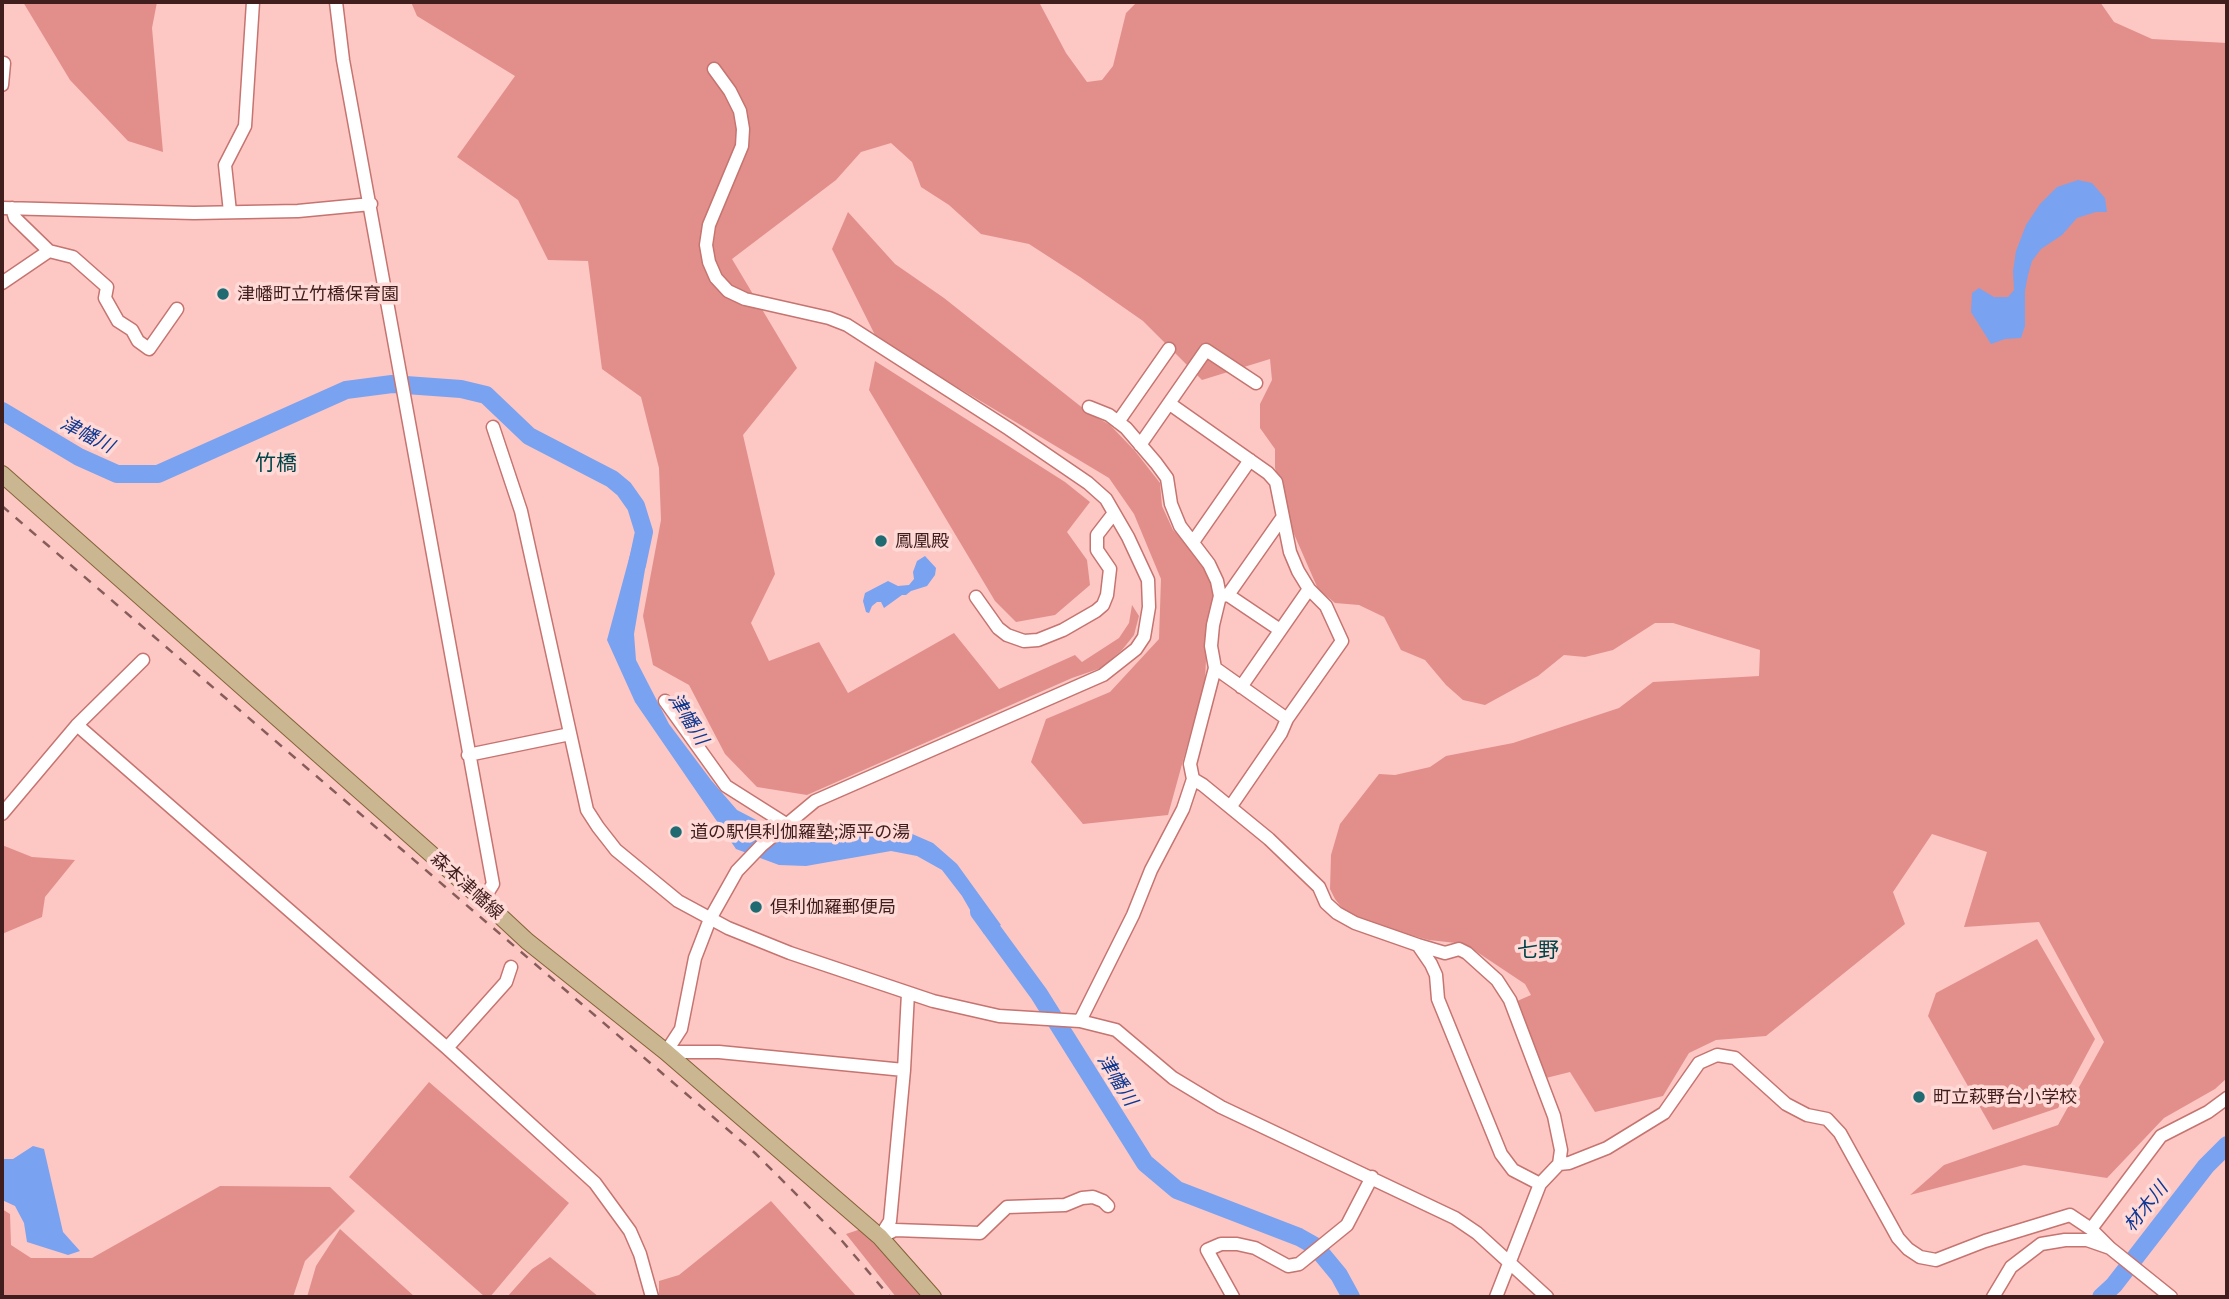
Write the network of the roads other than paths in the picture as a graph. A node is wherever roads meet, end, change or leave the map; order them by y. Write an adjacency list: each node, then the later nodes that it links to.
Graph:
1 (253, 2): 8 (street)
2 (336, 2): 6 (street)
3 (4, 62): 5 (street)
4 (714, 69): 21 (street)
5 (2, 85)
6 (371, 204): 8 (street); 35 (street)
7 (7, 208): 8 (street); 9 (street)
8 (230, 212)
9 (49, 251): 10 (street); 11 (street)
10 (2, 283)
11 (177, 309)
12 (1169, 349): 16 (street)
13 (1256, 383): 14 (street)
14 (1170, 404): 18 (street); 19 (street)
15 (1089, 407): 16 (street)
16 (1118, 422): 18 (street)
17 (493, 427): 34 (street)
18 (1140, 445): 23 (street)
19 (1250, 460): 22 (street); 23 (street)
20 (2, 474): 40 (main road, 森本津幡線)
21 (1114, 513): 26 (street); 39 (street)
22 (1282, 519): 24 (street); 25 (street)
23 (1193, 542): 25 (street)
24 (1309, 589): 27 (street); 32 (street)
25 (1224, 595): 27 (street); 29 (street)
26 (976, 597)
27 (1280, 630): 30 (street)
28 (143, 660): 33 (street)
29 (1215, 668): 30 (street); 36 (street)
30 (1241, 687): 32 (street)
31 (665, 701): 39 (street)
32 (1287, 719): 37 (street)
33 (77, 724): 38 (street); 46 (street)
34 (570, 734): 35 (street); 41 (street)
35 (468, 755): 40 (street)
36 (1193, 779): 37 (street); 45 (street)
37 (1231, 806): 42 (street)
38 (2, 814)
39 (786, 824): 41 (street)
40 (483, 900): 47 (main road, 森本津幡線)
41 (710, 919): 44 (street); 47 (street)
42 (1418, 945): 50 (street); 52 (street)
43 (512, 967): 46 (street)
44 (908, 993): 45 (street); 48 (street)
45 (1080, 1021): 51 (street)
46 (447, 1048): 59 (street)
47 (666, 1052): 48 (street); 55 (main road, 森本津幡線)
48 (904, 1070): 55 (street)
49 (2227, 1098): 54 (street)
50 (1559, 1164): 52 (street); 54 (street)
51 (1372, 1177): 57 (street); 58 (street)
52 (1540, 1184): 57 (street)
53 (1108, 1206): 55 (street)
54 (2091, 1229): 56 (street)
55 (880, 1237): 60 (main road, 森本津幡線)
56 (2110, 1248): 63 (street); 64 (street)
57 (1509, 1263): 61 (street); 62 (street)
58 (1230, 1296)
59 (652, 1297)
60 (933, 1297)
61 (1496, 1297)
62 (1547, 1297)
63 (1993, 1297)
64 (2171, 1297)

